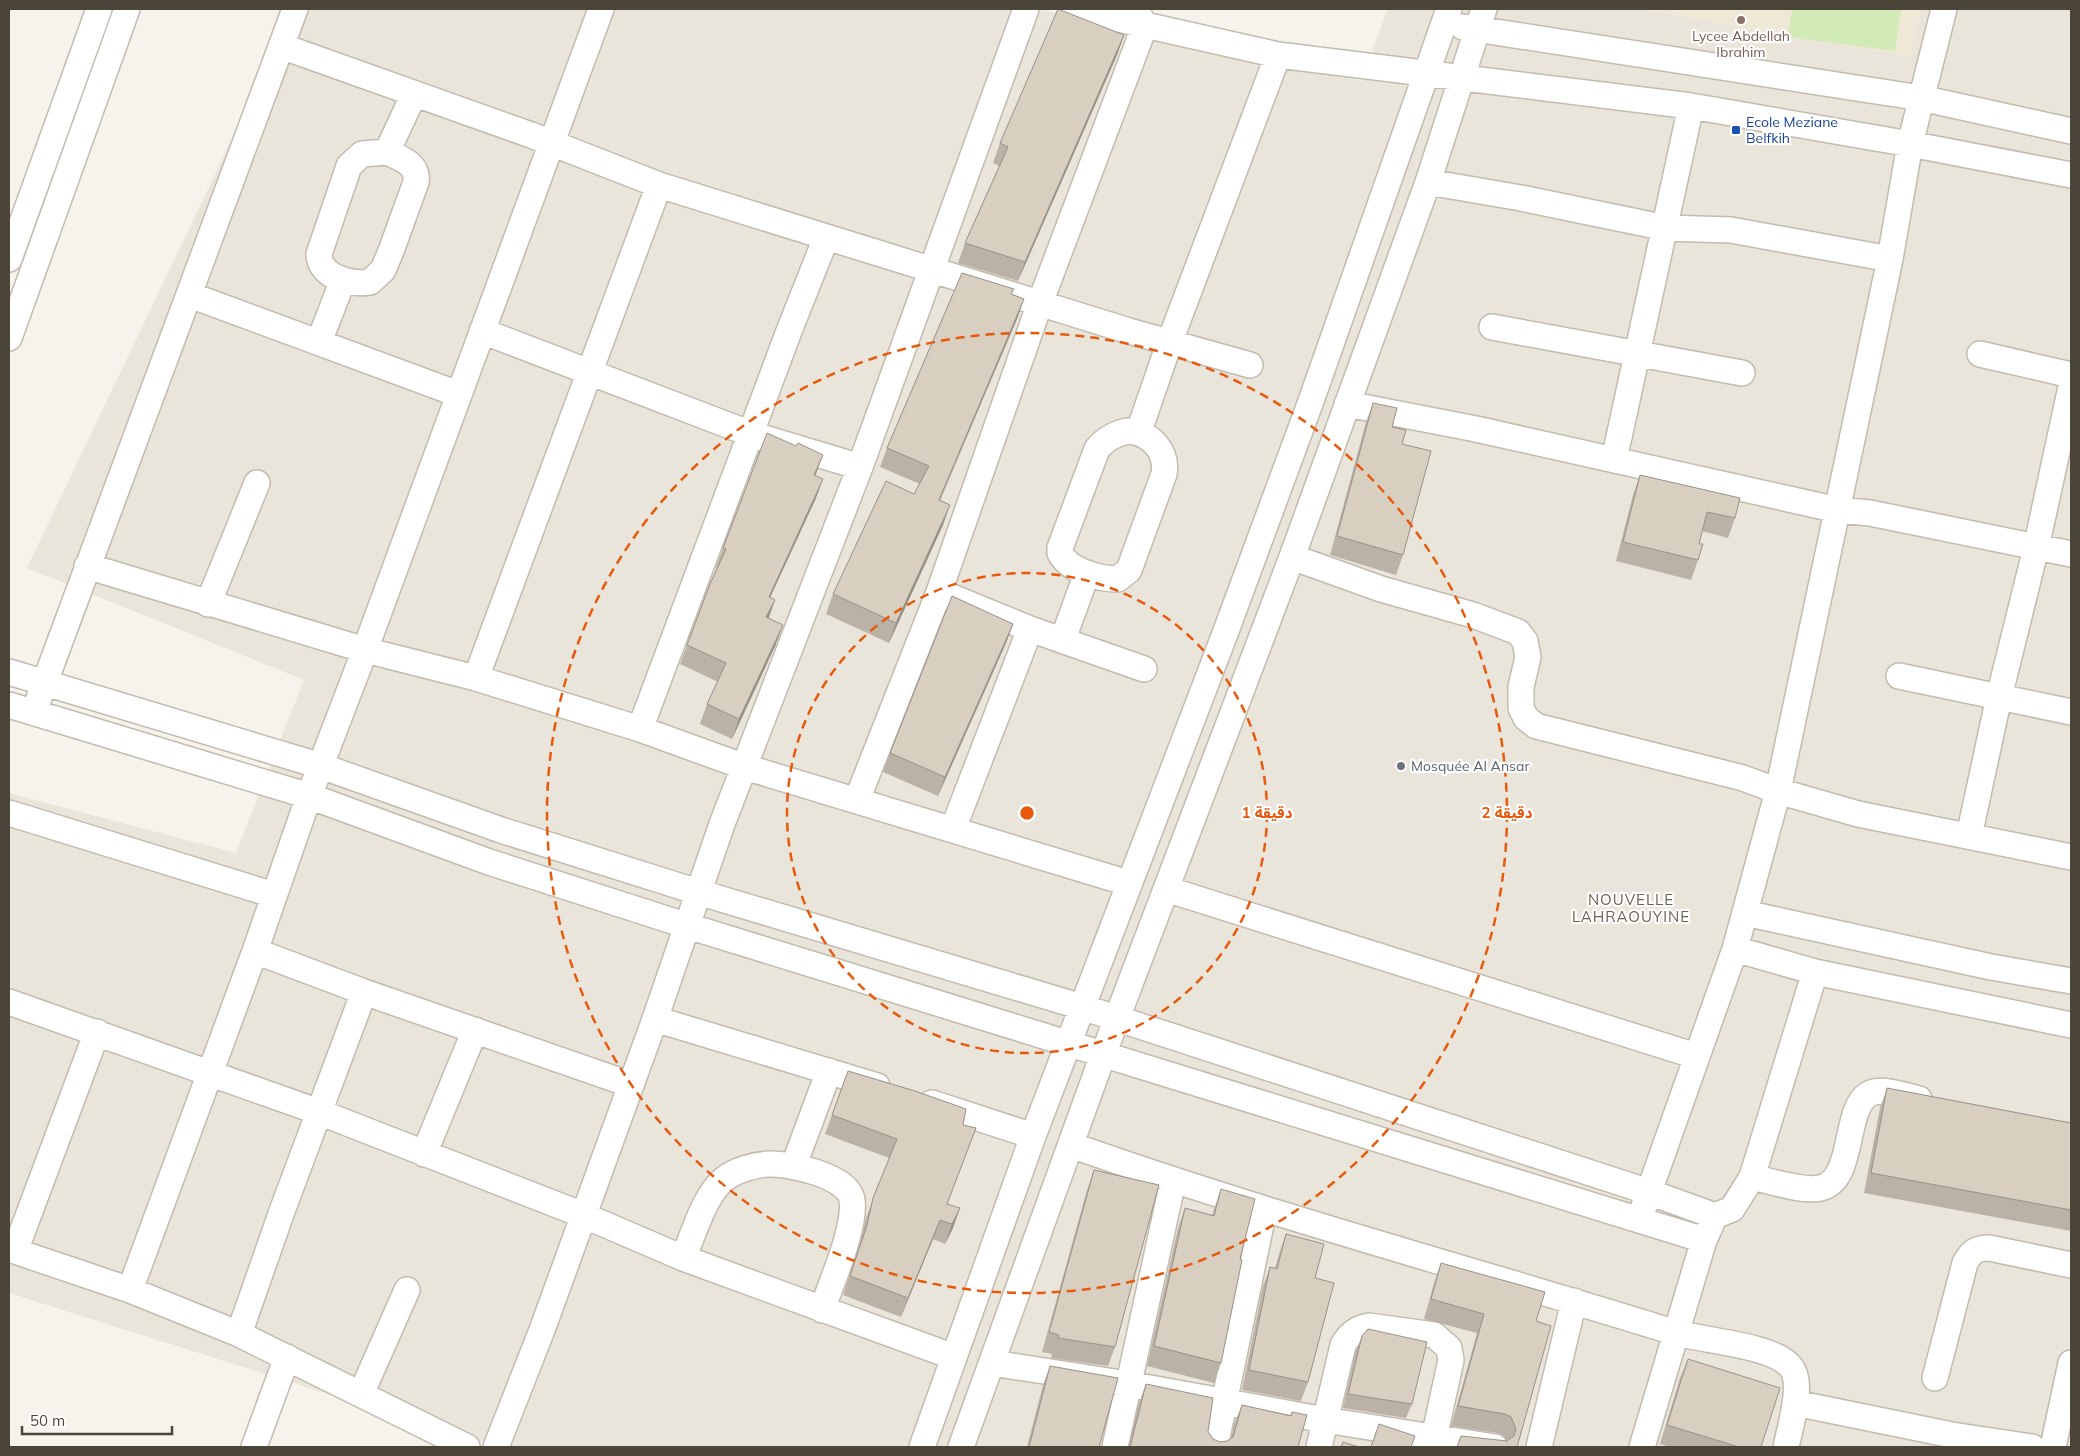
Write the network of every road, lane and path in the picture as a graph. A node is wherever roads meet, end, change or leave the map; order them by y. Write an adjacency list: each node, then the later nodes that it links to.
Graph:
1 (99, 9): 27 (street)
2 (127, 9): 35 (street)
3 (295, 9): 11 (street)
4 (601, 9): 19 (street)
5 (1026, 9): 29 (street)
6 (1074, 9): 8 (street)
7 (1944, 9): 16 (street)
8 (1140, 17): 12 (street); 32 (street)
9 (1447, 17): 10 (street); 13 (street)
10 (1481, 18): 14 (street); 16 (street)
11 (281, 46): 15 (street); 31 (street)
12 (1278, 55): 13 (street); 36 (street)
13 (1428, 75): 14 (street); 82 (street)
14 (1462, 79): 17 (street); 23 (street)
15 (414, 94): 19 (street); 21 (street)
16 (1921, 98): 18 (street); 20 (street)
17 (1691, 106): 20 (street); 25 (street)
18 (2071, 131)
19 (552, 143): 24 (street); 34 (street)
20 (1910, 144): 22 (street); 28 (street)
21 (387, 152): 30 (street); 30 (street)
22 (2071, 175)
23 (1428, 182): 25 (street); 46 (street)
24 (659, 185): 26 (street); 41 (street)
25 (1666, 228): 28 (street); 38 (street)
26 (826, 238): 29 (street); 48 (street)
27 (9, 259)
28 (1890, 260): 52 (street)
29 (932, 269): 32 (street); 50 (street)
30 (343, 280): 37 (street)
31 (190, 295): 37 (street); 56 (street)
32 (1040, 303): 36 (street); 58 (street)
33 (1492, 328): 38 (street)
34 (482, 331): 41 (street); 45 (street)
35 (9, 338)
36 (1170, 341): 40 (street); 47 (street)
37 (319, 342): 45 (street)
38 (1637, 353): 42 (street); 49 (street)
39 (1980, 354): 43 (street)
40 (1250, 365)
41 (589, 372): 48 (street); 66 (street)
42 (1742, 374)
43 (2071, 375)
44 (2071, 387): 53 (street)
45 (458, 394): 62 (street)
46 (1347, 404): 49 (street); 55 (street)
47 (1140, 431): 57 (street); 57 (street)
48 (751, 434): 50 (street); 72 (street)
49 (1614, 460): 52 (street)
50 (860, 466): 74 (street)
51 (257, 483): 59 (street)
52 (1838, 510): 53 (street); 75 (street)
53 (2036, 548): 54 (street); 68 (street)
54 (2071, 554)
55 (1292, 557): 75 (street); 83 (street)
56 (87, 566): 59 (street); 67 (street)
57 (1087, 573): 61 (street)
58 (940, 592): 60 (street); 77 (street)
59 (208, 604): 62 (street)
60 (1030, 629): 61 (street); 79 (street)
61 (1062, 639): 63 (street)
62 (366, 650): 66 (street); 73 (street)
63 (1144, 669)
64 (9, 672): 67 (street)
65 (1899, 676): 68 (street)
66 (476, 678): 72 (street)
67 (44, 683): 70 (street); 73 (street)
68 (1999, 697): 71 (street); 80 (street)
69 (9, 705): 70 (street)
70 (34, 712): 76 (street)
71 (2071, 712)
72 (640, 729): 74 (street)
73 (321, 766): 76 (street); 84 (street)
74 (745, 766): 77 (street); 84 (street)
75 (1778, 791): 80 (street); 86 (street)
76 (309, 796): 85 (street); 87 (street)
77 (857, 800): 79 (street)
78 (9, 813): 85 (street)
79 (953, 829): 82 (street)
80 (1969, 836): 81 (street)
81 (2071, 857)
82 (1128, 883): 94 (street)
83 (1166, 889): 96 (street); 102 (street)
84 (698, 892): 87 (street); 94 (street)
85 (274, 895): 89 (street)
86 (1745, 913): 88 (street); 91 (street)
87 (688, 926): 95 (street); 100 (street)
88 (1735, 949): 90 (street); 102 (street)
89 (255, 951): 92 (street); 104 (street)
90 (1815, 972): 97 (street); 112 (street)
91 (2071, 981)
92 (364, 992): 98 (street); 107 (street)
93 (9, 1002): 99 (street)
94 (1082, 1007): 96 (street); 100 (street)
95 (655, 1019): 103 (street); 105 (street)
96 (1116, 1019): 101 (street); 114 (street)
97 (2071, 1025)
98 (475, 1030): 105 (street); 110 (street)
99 (97, 1032): 104 (street); 120 (street)
100 (1068, 1042): 101 (street); 108 (street)
101 (1103, 1055): 109 (street); 118 (street)
102 (1696, 1056): 114 (street)
103 (829, 1071): 108 (street); 111 (street)
104 (210, 1072): 107 (street); 123 (street)
105 (629, 1084): 116 (street)
106 (1945, 1104): 112 (street)
107 (319, 1112): 110 (street); 128 (street)
108 (1032, 1136): 130 (street)
109 (1071, 1145): 113 (street); 131 (street)
110 (424, 1154): 116 (street)
111 (794, 1165): 121 (street); 126 (street)
112 (1752, 1177): 117 (street)
113 (1173, 1181): 115 (street); 134 (street)
114 (1649, 1192): 117 (street); 118 (street)
115 (1264, 1210): 125 (street); 136 (street)
116 (583, 1215): 121 (street); 143 (street)
117 (1715, 1216): 119 (street)
118 (1639, 1220): 119 (street)
119 (1704, 1240): 127 (street)
120 (12, 1250): 123 (street)
121 (683, 1258): 126 (street)
122 (2071, 1265): 133 (street)
123 (130, 1290): 128 (street)
124 (407, 1290): 135 (street)
125 (1574, 1301): 127 (street); 150 (street)
126 (822, 1310): 130 (street)
127 (1676, 1333): 137 (street); 151 (street)
128 (239, 1334): 129 (street)
129 (287, 1357): 135 (street); 141 (street)
130 (954, 1357): 144 (street)
131 (992, 1363): 134 (street); 145 (street)
132 (2071, 1363): 154 (street)
133 (1935, 1378)
134 (1128, 1384): 136 (street); 146 (street)
135 (361, 1394): 142 (street)
136 (1223, 1402): 138 (street); 147 (street)
137 (1795, 1403): 139 (street); 152 (street)
138 (1325, 1420): 140 (street); 140 (street); 148 (street)
139 (1951, 1441): 153 (street)
140 (1433, 1442): 149 (street)
141 (254, 1447)
142 (467, 1447)
143 (496, 1447)
144 (922, 1447)
145 (961, 1447)
146 (1115, 1447)
147 (1215, 1447)
148 (1319, 1447)
149 (1495, 1447)
150 (1539, 1447)
151 (1642, 1447)
152 (1786, 1447)
153 (2032, 1447)
154 (2053, 1447)

